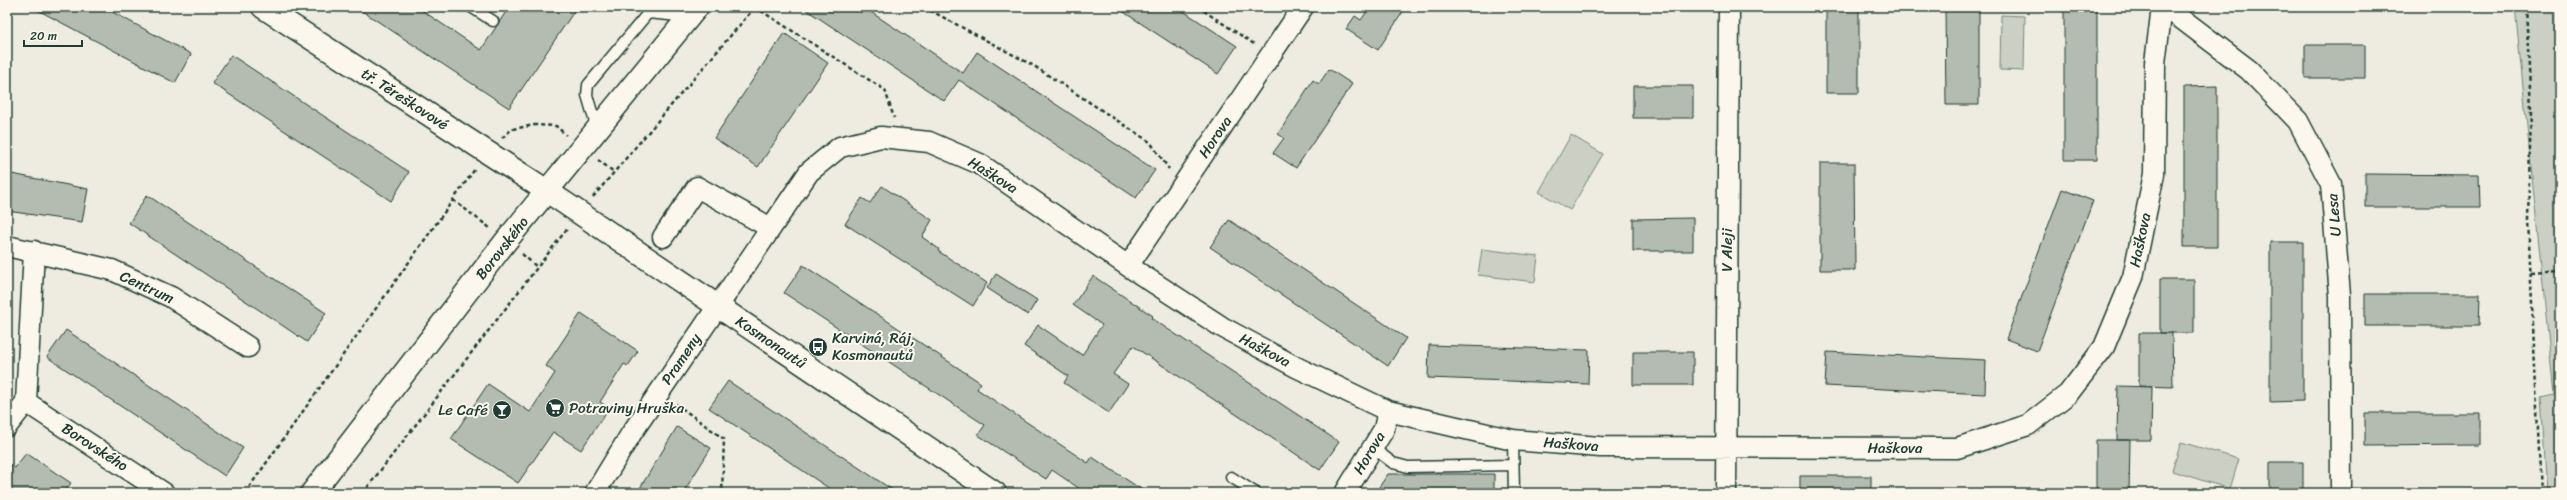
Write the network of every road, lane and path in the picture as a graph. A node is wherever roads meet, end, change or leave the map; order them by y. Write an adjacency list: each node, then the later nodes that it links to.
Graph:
1 (263, 7): 17 (street, tř. Těreškovové)
2 (471, 7): 12 (lane)
3 (755, 7): 16 (path); 20 (path)
4 (924, 7): 18 (path)
5 (1198, 7): 13 (path)
6 (1303, 7): 13 (street, Horova)
7 (1729, 7): 36 (street, V Aleji)
8 (2162, 7): 36 (street, Haškova)
9 (2166, 7): 50 (street, U Lesa)
10 (2526, 7): 27 (path)
11 (693, 12): 15 (street, Borovského); 15 (lane)
12 (493, 21)
13 (1270, 55): 18 (street, Horova)
14 (556, 126): 17 (path)
15 (597, 130): 19 (street, Borovského)
16 (900, 139): 21 (street, Haškova); 25 (street, Haškova)
17 (487, 152): 19 (street, tř. Těreškovové); 40 (path)
18 (1184, 183): 25 (street, Horova)
19 (547, 191): 20 (street, Kosmonautů); 41 (street, Borovského)
20 (579, 214): 28 (street, Kosmonautů); 42 (path)
21 (769, 227): 22 (street); 28 (street, Haškova)
22 (663, 237)
23 (7, 246): 24 (street, Centrum)
24 (34, 251): 29 (street, Centrum); 31 (street)
25 (1128, 266): 32 (street, Haškova)
26 (2560, 271): 27 (path)
27 (2531, 273): 51 (path)
28 (717, 306): 30 (street, Prameny); 45 (street, Kosmonautů)
29 (248, 347)
30 (659, 392): 43 (street, Prameny); 44 (path)
31 (26, 402): 33 (street); 39 (street, Borovského)
32 (1388, 411): 34 (street, Haškova); 35 (street, Horova)
33 (7, 426)
34 (1513, 440): 36 (street, Haškova); 37 (lane)
35 (1373, 448): 37 (lane); 47 (street, Horova)
36 (1726, 449): 49 (street, V Aleji)
37 (1513, 465): 48 (lane)
38 (1231, 477): 46 (lane)
39 (164, 493)
40 (245, 493)
41 (312, 493)
42 (363, 493)
43 (595, 493)
44 (722, 493)
45 (995, 493)
46 (1256, 493)
47 (1345, 493)
48 (1514, 493)
49 (1726, 493)
50 (2341, 493)
51 (2541, 493)

